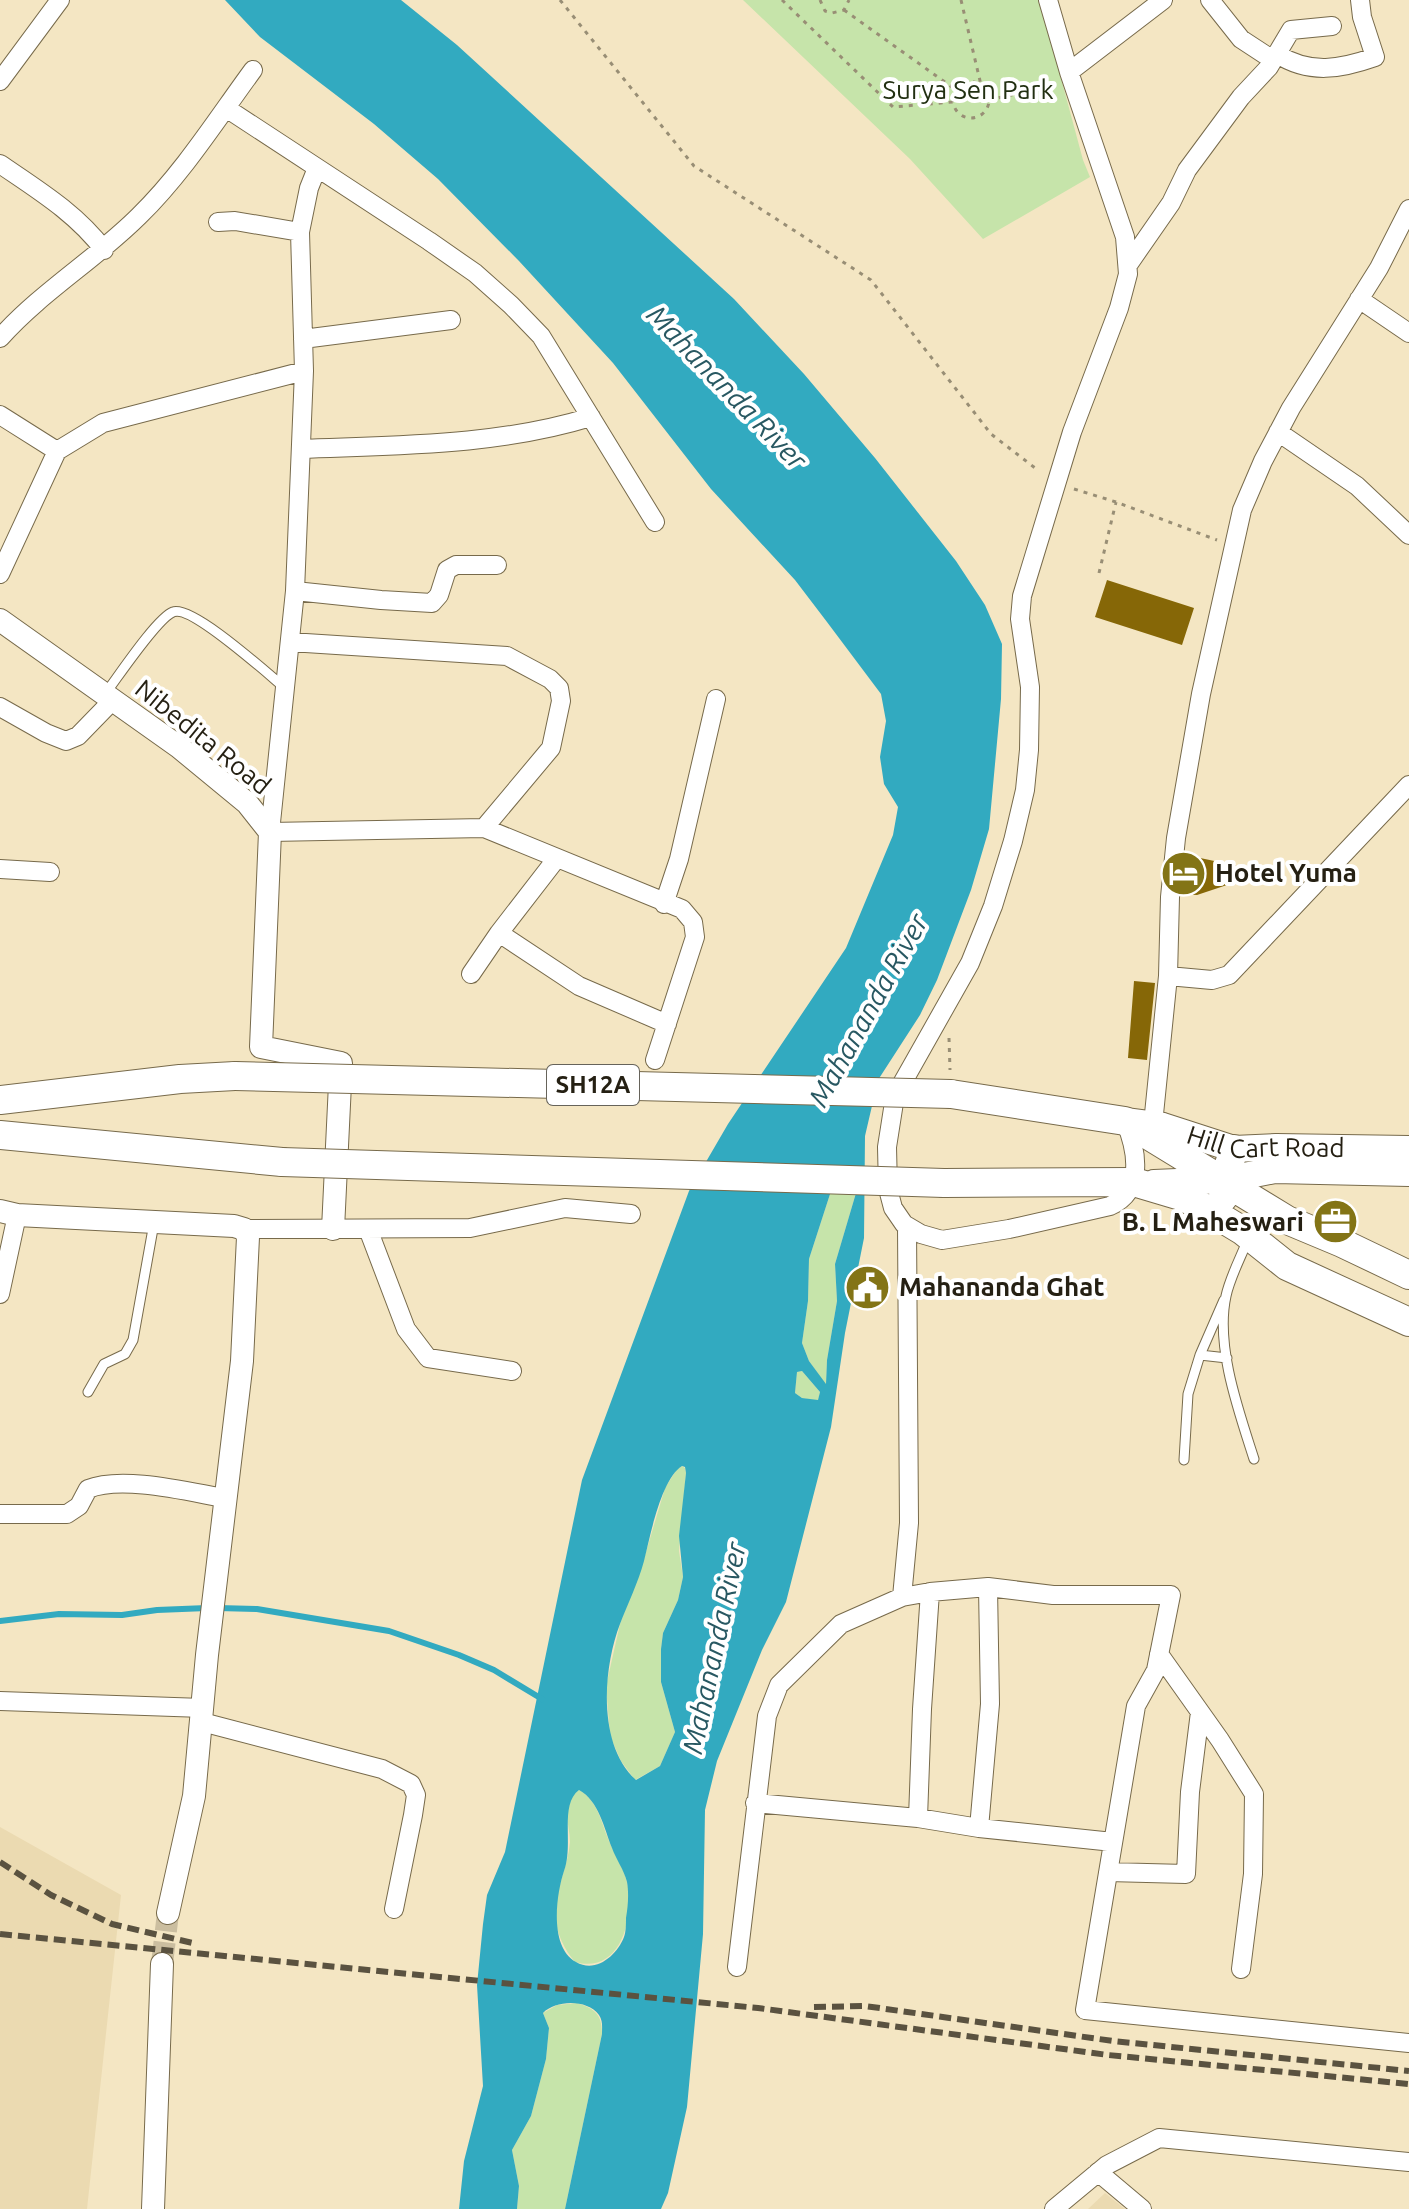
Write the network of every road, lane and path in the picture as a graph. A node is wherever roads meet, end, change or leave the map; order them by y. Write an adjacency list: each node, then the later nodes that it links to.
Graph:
1 (60, 0): 16 (street)
2 (560, 0): 41 (path)
3 (782, 0): 21 (path)
4 (820, 0): 11 (path)
5 (849, 0): 11 (path)
6 (961, 0): 17 (path)
7 (1048, 0): 15 (street)
8 (1163, 0): 15 (street)
9 (1210, 0): 13 (street)
10 (1360, 0): 13 (street)
11 (844, 10): 19 (path)
12 (1332, 26): 13 (street)
13 (1275, 57): 29 (street)
14 (253, 70): 22 (street)
15 (1069, 72): 29 (street)
16 (0, 81)
17 (981, 85): 19 (path); 20 (path)
18 (1047, 87): 20 (path)
19 (956, 90): 21 (path)
20 (989, 100): 21 (path)
21 (953, 102)
22 (226, 108): 24 (street); 28 (street)
23 (0, 164): 28 (street)
24 (317, 168): 27 (street); 37 (street)
25 (1409, 209): 30 (street)
26 (218, 222): 27 (street)
27 (300, 232): 34 (street)
28 (104, 250): 33 (street)
29 (1128, 265): 41 (street)
30 (1359, 299): 32 (street); 38 (street)
31 (451, 320): 34 (street)
32 (1409, 333)
33 (0, 338)
34 (303, 339): 35 (street)
35 (304, 371): 39 (street); 40 (street)
36 (0, 415): 40 (street)
37 (591, 417): 39 (street); 43 (street)
38 (1278, 432): 44 (street); 45 (street)
39 (301, 449): 49 (street)
40 (57, 451): 48 (street)
41 (1056, 484): 42 (path); 67 (street)
42 (1116, 502): 45 (path); 47 (path)
43 (655, 522)
44 (1409, 535)
45 (1234, 547): 66 (street)
46 (497, 565): 49 (street)
47 (1099, 573)
48 (0, 574)
49 (295, 591): 51 (street)
50 (0, 620): 53 (street, Nibedita Road)
51 (290, 642): 52 (street); 58 (street)
52 (285, 688): 53 (lane); 59 (street)
53 (109, 697): 55 (street); 59 (street, Nibedita Road)
54 (716, 699): 63 (street)
55 (0, 707)
56 (1409, 785): 57 (street)
57 (1402, 806): 66 (street)
58 (484, 828): 59 (street); 60 (street)
59 (270, 832): 86 (street, Nibedita Road)
60 (557, 858): 63 (street); 64 (street)
61 (0, 869): 62 (street)
62 (50, 872)
63 (664, 904): 68 (street)
64 (499, 933): 65 (street); 68 (street)
65 (471, 974)
66 (1168, 976): 73 (street)
67 (948, 1005): 70 (path); 84 (street)
68 (667, 1024): 69 (street)
69 (655, 1060)
70 (951, 1094): 71 (main road, SH12A, bridge); 72 (main road, Hill Cart Road / SH12A)
71 (0, 1100)
72 (1125, 1121): 73 (main road, Hill Cart Road); 78 (main road, Hill Cart Road / SH12A); 79 (street)
73 (1153, 1124): 75 (main road, Hill Cart Road)
74 (0, 1135): 79 (main road, Hill Cart Road, bridge)
75 (1234, 1149): 76 (main road, Hill Cart Road); 78 (main road)
76 (1409, 1149)
77 (1409, 1173): 78 (main road, Hill Cart Road)
78 (1224, 1180): 79 (main road, Hill Cart Road); 82 (main road); 89 (main road, SH12A)
79 (1134, 1182): 82 (main road); 84 (street)
80 (8, 1213): 83 (street); 90 (street)
81 (631, 1214): 87 (street)
82 (1225, 1219): 88 (main road)
83 (154, 1223): 85 (street); 96 (lane)
84 (907, 1226): 103 (street)
85 (244, 1229): 86 (street); 99 (street)
86 (333, 1229): 87 (street)
87 (368, 1229): 95 (street)
88 (1249, 1236): 91 (lane); 92 (main road)
89 (1409, 1275)
90 (0, 1294)
91 (1226, 1297): 93 (lane); 94 (lane)
92 (1409, 1322)
93 (1200, 1355): 94 (lane); 98 (lane)
94 (1227, 1358): 97 (lane)
95 (512, 1371)
96 (88, 1392)
97 (1254, 1459)
98 (1184, 1460)
99 (224, 1498): 100 (street); 107 (street)
100 (0, 1514)
101 (988, 1587): 102 (street); 104 (street); 110 (street)
102 (930, 1592): 103 (street); 109 (street)
103 (902, 1597): 108 (street)
104 (1159, 1654): 106 (street); 111 (street)
105 (0, 1701): 107 (street)
106 (1200, 1712): 112 (street); 117 (street)
107 (202, 1715): 113 (street); 114 (street)
108 (755, 1803): 109 (street); 116 (street)
109 (918, 1818): 110 (street)
110 (979, 1828): 111 (street)
111 (1113, 1842): 112 (street)
112 (1108, 1872): 118 (street)
113 (394, 1909)
114 (168, 1913)
115 (162, 1964): 121 (street)
116 (737, 1967)
117 (1241, 1969)
118 (1409, 2043)
119 (1409, 2162): 120 (street)
120 (1098, 2172): 122 (street); 123 (street)
121 (153, 2209)
122 (1054, 2209)
123 (1142, 2209)

